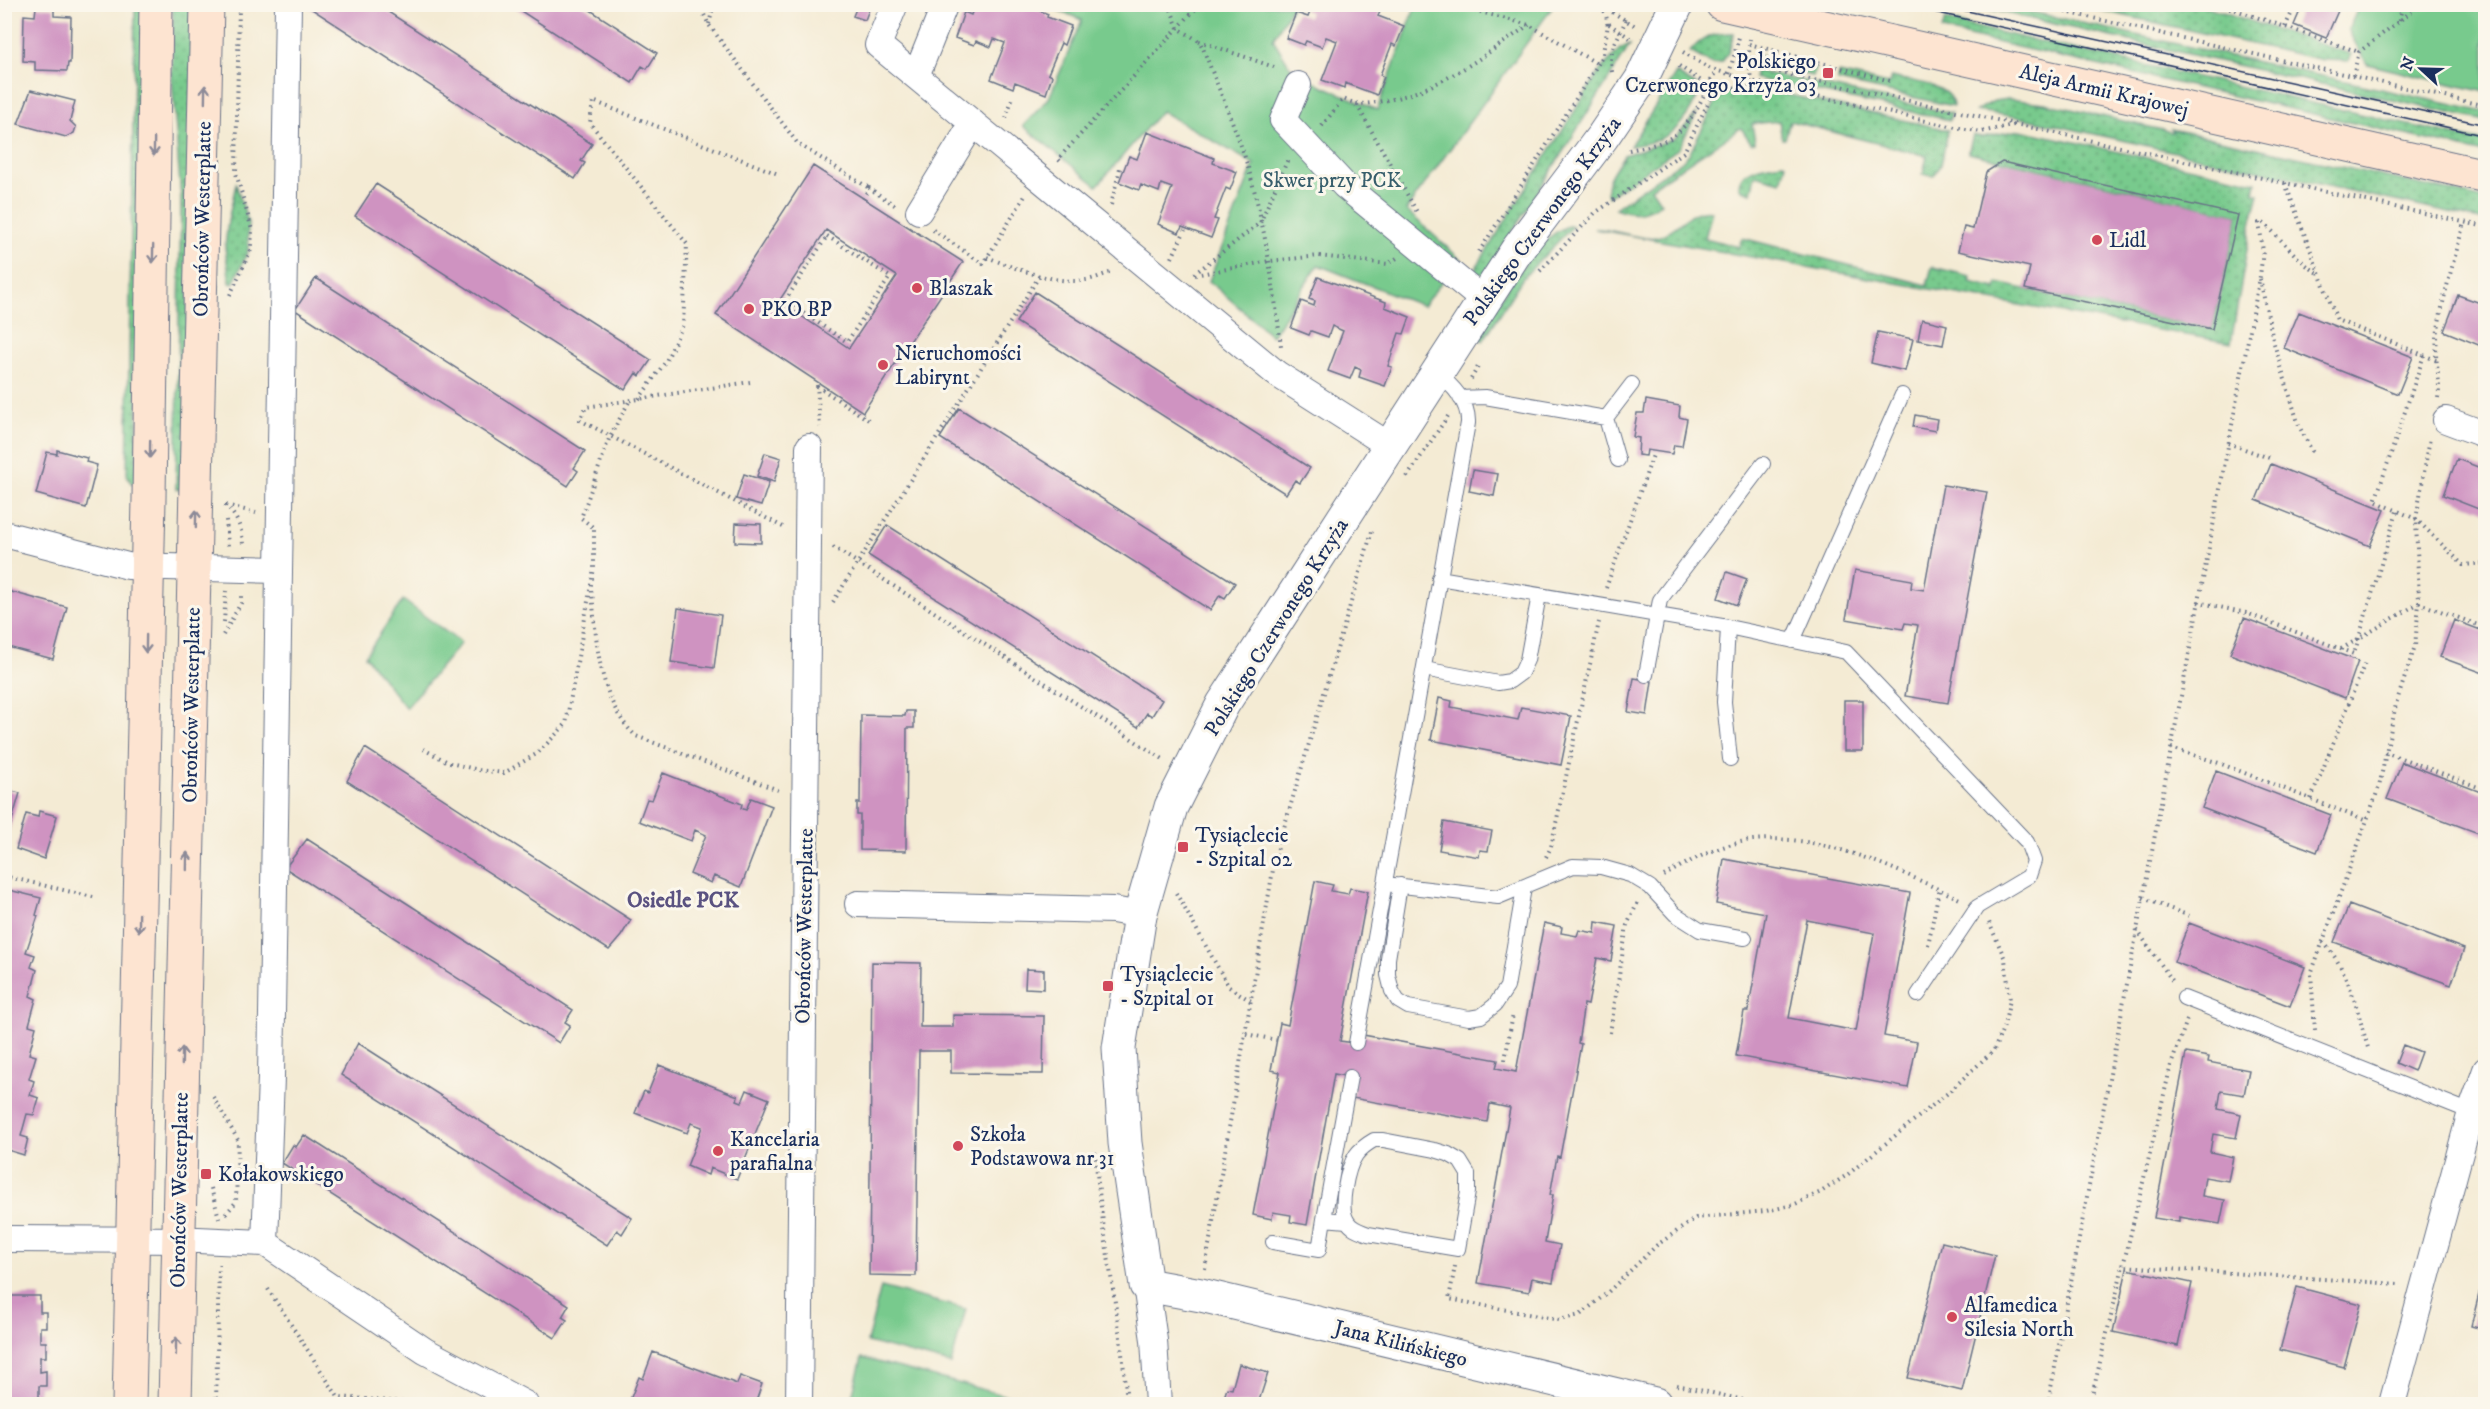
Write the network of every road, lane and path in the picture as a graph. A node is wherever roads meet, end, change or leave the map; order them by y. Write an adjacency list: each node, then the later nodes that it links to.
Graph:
1 (156, 4): 131 (main road, one-way to 131)
2 (207, 4): 130 (main road, Obrońców Westerplatte, one-way to 2)
3 (239, 4): 91 (path)
4 (288, 4): 121 (street)
5 (699, 4): 23 (path)
6 (714, 4): 23 (path)
7 (896, 4): 43 (street)
8 (945, 4): 43 (street)
9 (1200, 4): 27 (path)
10 (1451, 4): 24 (path)
11 (1677, 4): 90 (street, Polskiego Czerwonego Krzyża)
12 (1722, 4): 61 (main road, Aleja Armii Krajowej)
13 (2030, 4): 44 (path)
14 (2218, 4): 26 (path)
15 (2296, 4): 26 (path)
16 (2403, 4): 21 (path)
17 (2421, 4): 21 (path)
18 (1601, 5): 20 (path); 22 (path)
19 (1171, 6): 27 (path)
20 (1626, 20): 25 (path); 28 (path)
21 (2399, 21): 34 (path)
22 (1608, 24): 28 (path); 36 (path)
23 (709, 25): 63 (path)
24 (1529, 25): 36 (path); 51 (path)
25 (1637, 27)
26 (2285, 27): 34 (path)
27 (1178, 28): 32 (path); 58 (path)
28 (1621, 32): 31 (path); 41 (path)
29 (1740, 33): 42 (path)
30 (1750, 35): 33 (path)
31 (1633, 40)
32 (1199, 41): 39 (path); 72 (path)
33 (1749, 44): 38 (path); 46 (path)
34 (2359, 52): 44 (path)
35 (1687, 54): 40 (path)
36 (1598, 64): 90 (path)
37 (1679, 66): 48 (path)
38 (1750, 66): 45 (path); 55 (path)
39 (1274, 67)
40 (1716, 71): 42 (path); 48 (path)
41 (1612, 73)
42 (1729, 74): 45 (path)
43 (916, 76): 54 (street)
44 (2354, 76): 52 (path)
45 (1751, 81): 49 (path); 55 (path)
46 (1890, 81)
47 (1298, 85): 57 (street)
48 (1708, 85): 49 (path); 56 (path)
49 (1718, 88): 85 (path)
50 (1012, 99): 53 (path)
51 (1358, 105): 57 (path); 70 (path)
52 (2486, 106)
53 (1006, 118)
54 (973, 123): 69 (street); 110 (street)
55 (2018, 124): 62 (path)
56 (1624, 151)
57 (1297, 152): 72 (path); 90 (street)
58 (1067, 167)
59 (1120, 168): 67 (path)
60 (778, 174): 102 (path)
61 (2486, 176)
62 (2284, 182): 71 (path); 84 (path)
63 (869, 188): 66 (path); 69 (path)
64 (1029, 191): 78 (path)
65 (1102, 198): 67 (path)
66 (863, 199)
67 (1110, 206): 68 (path)
68 (1119, 213)
69 (915, 216): 78 (path)
70 (1420, 219)
71 (2464, 222): 73 (path); 95 (path)
72 (1260, 223): 80 (path); 87 (path)
73 (2486, 227)
74 (1185, 230): 79 (path)
75 (836, 241): 75 (path)
76 (1163, 251): 79 (path)
77 (1403, 255): 80 (path)
78 (987, 257): 86 (path)
79 (1172, 259): 81 (path)
80 (1270, 261): 87 (path); 92 (path)
81 (1178, 265)
82 (1185, 270): 87 (path)
83 (1113, 272): 86 (path)
84 (2319, 273): 88 (path); 93 (path)
85 (1537, 274)
86 (1040, 275): 128 (path)
87 (1191, 276): 89 (path)
88 (2260, 276): 109 (path); 113 (path)
89 (1199, 283)
90 (1472, 290): 96 (street, Polskiego Czerwonego Krzyża)
91 (229, 295)
92 (1283, 355)
93 (2424, 355): 95 (path); 119 (path)
94 (1483, 359): 101 (path)
95 (2438, 361): 106 (path)
96 (1435, 373): 101 (lane); 110 (street, Polskiego Czerwonego Krzyża)
97 (750, 382): 102 (path)
98 (1632, 384): 104 (lane)
99 (817, 385): 105 (path)
100 (1902, 395): 146 (lane)
101 (1460, 398): 104 (lane); 117 (path); 133 (lane)
102 (639, 399): 103 (path)
103 (630, 400): 108 (path); 108 (path)
104 (1606, 418): 115 (lane)
105 (870, 421)
106 (2437, 421): 107 (street); 120 (path)
107 (2486, 435)
108 (610, 436): 122 (path); 135 (path)
109 (2228, 444): 114 (path); 139 (path)
110 (1390, 446): 162 (street, Polskiego Czerwonego Krzyża)
111 (809, 447): 212 (street, Obrońców Westerplatte)
112 (1653, 455): 141 (path)
113 (2314, 455)
114 (2272, 459)
115 (1618, 460)
116 (1763, 464): 142 (lane)
117 (1407, 478)
118 (225, 505): 121 (path); 126 (path); 127 (path)
119 (2397, 511): 120 (path); 145 (path)
120 (2416, 519): 129 (path); 140 (path)
121 (280, 520): 132 (street)
122 (783, 527)
123 (1373, 527): 178 (path)
124 (4, 534): 131 (street)
125 (833, 547): 128 (path)
126 (228, 550)
127 (243, 555)
128 (858, 562): 138 (path); 155 (path)
129 (2486, 563)
130 (195, 566): 131 (street); 132 (street); 197 (main road, Obrońców Westerplatte, one-way to 130)
131 (148, 567): 196 (main road, one-way to 196)
132 (279, 570): 199 (street)
133 (1440, 578): 137 (lane); 149 (lane)
134 (227, 585): 136 (path)
135 (591, 586): 152 (path); 156 (path)
136 (241, 592)
137 (1539, 595): 141 (lane); 149 (lane)
138 (832, 602)
139 (2198, 602): 147 (path); 151 (path)
140 (2419, 603): 144 (path); 145 (path); 153 (path)
141 (1602, 606): 142 (lane); 161 (path)
142 (1658, 615): 143 (lane); 150 (lane)
143 (1728, 627): 146 (lane); 154 (lane)
144 (2486, 628)
145 (2359, 638): 147 (path); 147 (path)
146 (1793, 641): 170 (lane)
147 (2341, 649)
148 (2366, 660): 158 (path)
149 (1424, 669): 163 (lane)
150 (1646, 675)
151 (2171, 748): 158 (path); 168 (path)
152 (423, 749)
153 (2385, 752): 157 (path); 159 (path)
154 (1730, 759)
155 (1166, 760)
156 (778, 790)
157 (2486, 790)
158 (2311, 799): 159 (path)
159 (2367, 821): 175 (path)
160 (4, 876): 167 (path)
161 (1537, 880): 165 (lane); 166 (lane)
162 (1150, 882): 171 (street, Polskiego Czerwonego Krzyża); 178 (path)
163 (1385, 884): 164 (lane); 184 (lane)
164 (1400, 885): 166 (lane); 166 (lane)
165 (1650, 887): 170 (path); 174 (lane); 181 (path)
166 (1524, 888)
167 (97, 898)
168 (2143, 898): 172 (path); 173 (path)
169 (858, 904): 171 (street)
170 (1977, 907): 176 (lane); 200 (path)
171 (1140, 915): 204 (street, Polskiego Czerwonego Krzyża)
172 (2192, 917)
173 (2137, 930): 177 (path); 215 (path)
174 (1745, 938)
175 (2323, 942): 185 (path); 186 (path)
176 (1918, 995)
177 (2184, 998): 185 (lane)
178 (1251, 1001): 182 (path)
179 (1513, 1013): 187 (path)
180 (2187, 1020): 202 (path)
181 (1610, 1033)
182 (1246, 1034): 183 (path); 203 (path)
183 (1276, 1040)
184 (1356, 1043)
185 (2315, 1050): 191 (lane)
186 (2369, 1051)
187 (1505, 1060)
188 (2486, 1070): 191 (street)
189 (1350, 1077): 193 (lane)
190 (213, 1109): 192 (path)
191 (2478, 1114): 205 (street)
192 (211, 1179)
193 (1324, 1219): 194 (lane); 198 (lane)
194 (1347, 1221): 200 (lane); 200 (lane)
195 (4, 1239): 196 (street)
196 (132, 1241): 197 (street); 207 (main road)
197 (178, 1241): 199 (street); 208 (main road, Obrońców Westerplatte, one-way to 197)
198 (1273, 1242)
199 (265, 1243): 211 (street)
200 (1458, 1249)
201 (219, 1256): 209 (path)
202 (2123, 1266): 205 (path); 216 (path)
203 (1205, 1270)
204 (1146, 1285): 213 (street, Polskiego Czerwonego Krzyża); 214 (street, Jana Kilińskiego)
205 (2424, 1286): 217 (street)
206 (268, 1289): 210 (path)
207 (129, 1404)
208 (176, 1404)
209 (216, 1404)
210 (430, 1404)
211 (525, 1404)
212 (799, 1404)
213 (1158, 1404)
214 (1655, 1404)
215 (2048, 1404)
216 (2090, 1404)
217 (2392, 1404)

